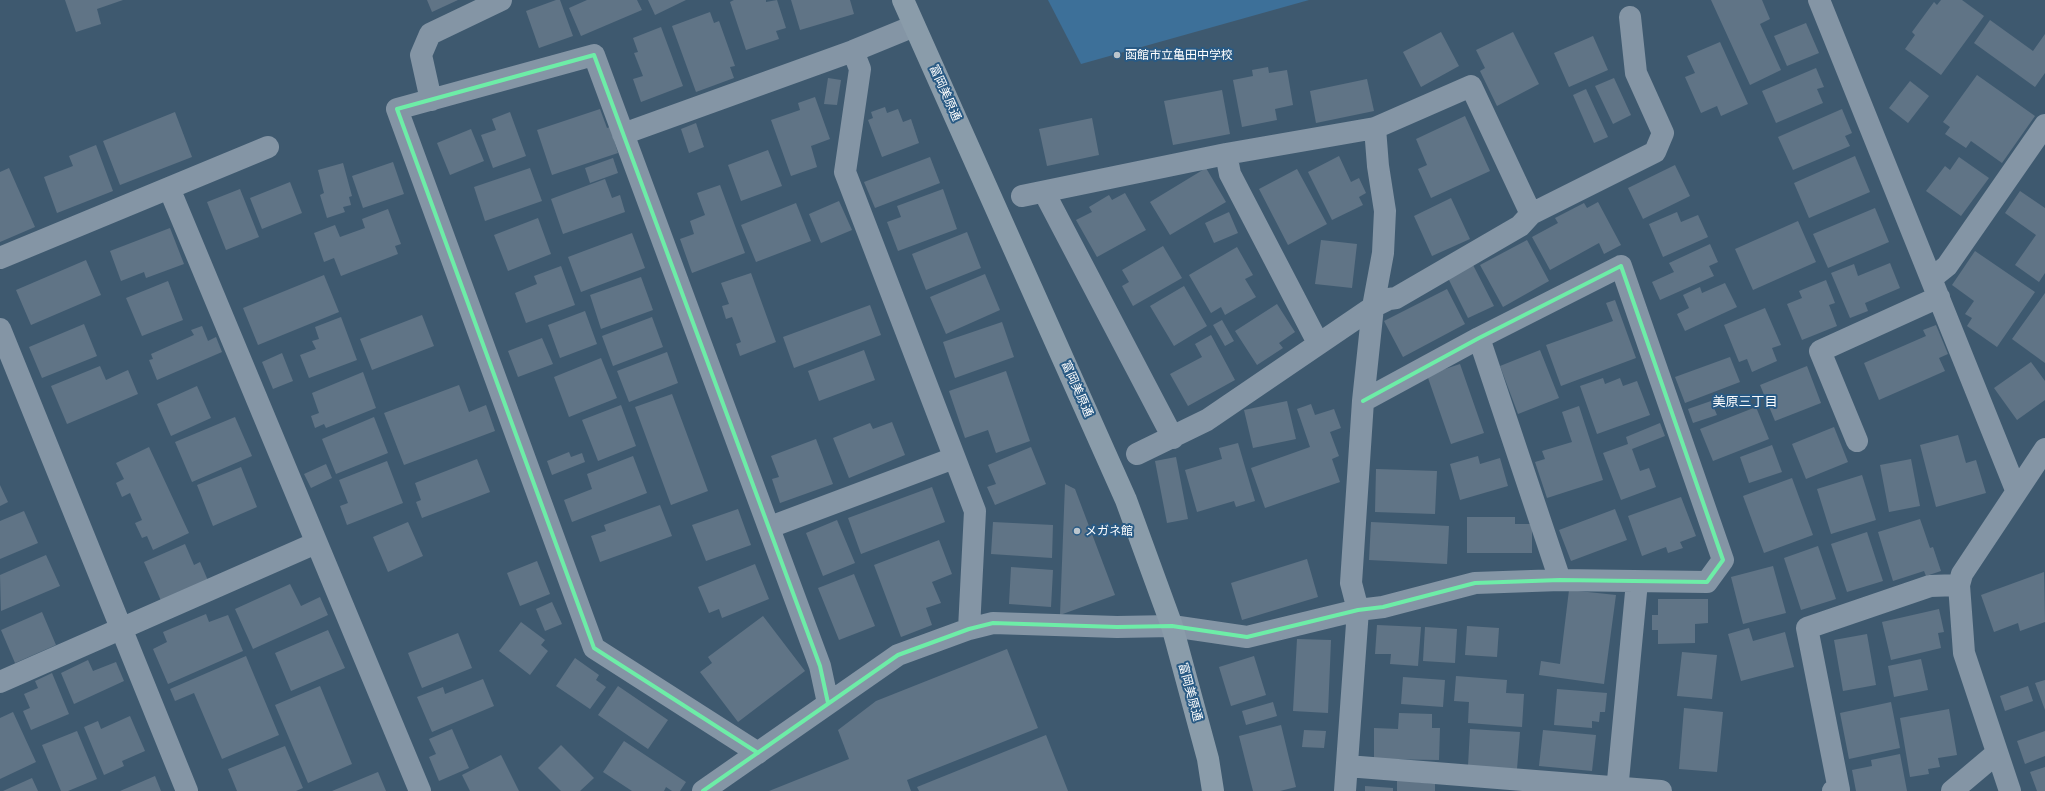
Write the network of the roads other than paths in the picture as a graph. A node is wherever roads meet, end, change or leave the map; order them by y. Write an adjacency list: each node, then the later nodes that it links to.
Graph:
1 (501, 0): 7 (street)
2 (903, 0): 5 (street, 富岡美原通)
3 (1819, 0): 18 (street)
4 (1630, 17): 16 (street)
5 (914, 26): 6 (street); 36 (street, 富岡美原通)
6 (853, 51): 10 (street); 28 (street)
7 (431, 100): 10 (street); 41 (street)
8 (2045, 125): 18 (street)
9 (1375, 128): 12 (street); 16 (street); 19 (street)
10 (623, 134): 30 (street)
11 (268, 147): 13 (street)
12 (1226, 154): 14 (street); 22 (street)
13 (169, 188): 17 (street); 31 (street)
14 (1044, 192): 15 (street); 24 (street)
15 (1022, 196)
16 (1531, 214): 19 (street)
17 (0, 258)
18 (1936, 288): 25 (street); 29 (street)
19 (1373, 307): 22 (street); 23 (street)
20 (0, 329): 38 (street)
21 (1479, 338): 23 (street); 32 (street); 33 (street)
22 (1318, 343): 24 (street)
23 (1363, 402): 35 (street)
24 (1173, 438): 27 (street)
25 (1857, 441)
26 (2045, 449): 29 (street)
27 (1136, 454)
28 (954, 458): 30 (street); 37 (street)
29 (2016, 490): 34 (street)
30 (770, 527): 40 (street)
31 (316, 544): 38 (street); 46 (street)
32 (1560, 580): 33 (street); 35 (street)
33 (1637, 582): 44 (street)
34 (1959, 585): 42 (street); 51 (street)
35 (1358, 610): 36 (street); 43 (street)
36 (1172, 626): 37 (street); 48 (street, 富岡美原通)
37 (969, 629): 40 (street)
38 (121, 630): 39 (street); 45 (street)
39 (0, 682)
40 (828, 703): 41 (street)
41 (758, 753): 47 (street)
42 (1997, 753): 52 (street); 53 (street)
43 (1347, 766): 44 (street); 49 (street)
44 (1617, 789): 50 (street)
45 (187, 791)
46 (420, 791)
47 (703, 791)
48 (1213, 791)
49 (1345, 791)
50 (1661, 791)
51 (1833, 791)
52 (1952, 791)
53 (2010, 791)

